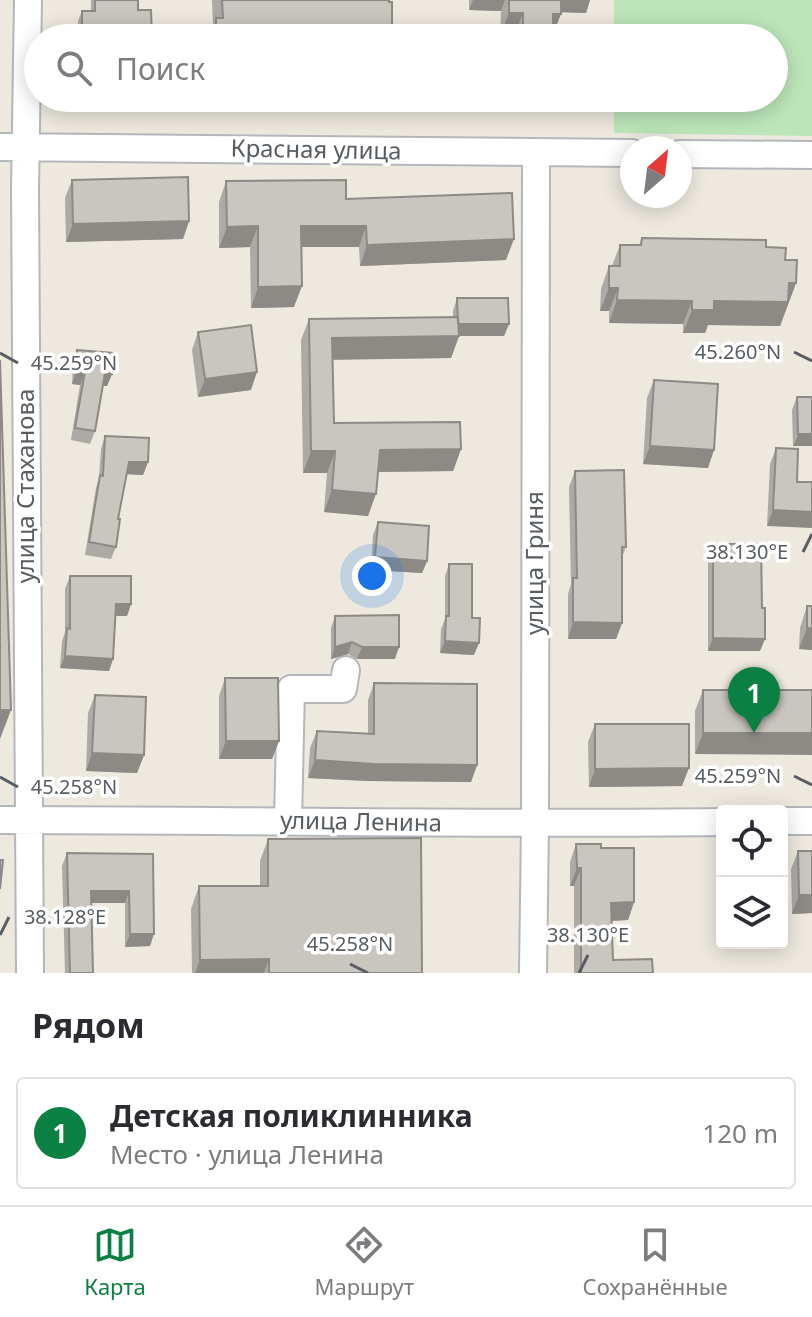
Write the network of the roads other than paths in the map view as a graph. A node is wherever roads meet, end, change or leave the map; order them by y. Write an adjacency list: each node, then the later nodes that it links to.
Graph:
1 (28, 0): 2 (street, улица Стаханова)
2 (26, 24)
3 (24, 39): 4 (street, улица Стаханова)
4 (13, 146): 5 (street, Красная улица); 9 (street, улица Стаханова)
5 (536, 153): 6 (street, Красная улица); 17 (street, улица Гриня)
6 (620, 153)
7 (692, 154): 8 (street)
8 (812, 155)
9 (13, 410): 12 (street, улица Стаханова)
10 (346, 670): 13 (street)
11 (0, 820): 12 (street, улица Ленина)
12 (28, 820): 13 (street, улица Ленина); 18 (street, улица Стаханова)
13 (288, 821): 17 (street, улица Ленина)
14 (788, 821): 15 (street)
15 (812, 821)
16 (716, 822): 17 (street, улица Ленина)
17 (535, 824): 19 (street, улица Гриня)
18 (30, 973)
19 (533, 973)

